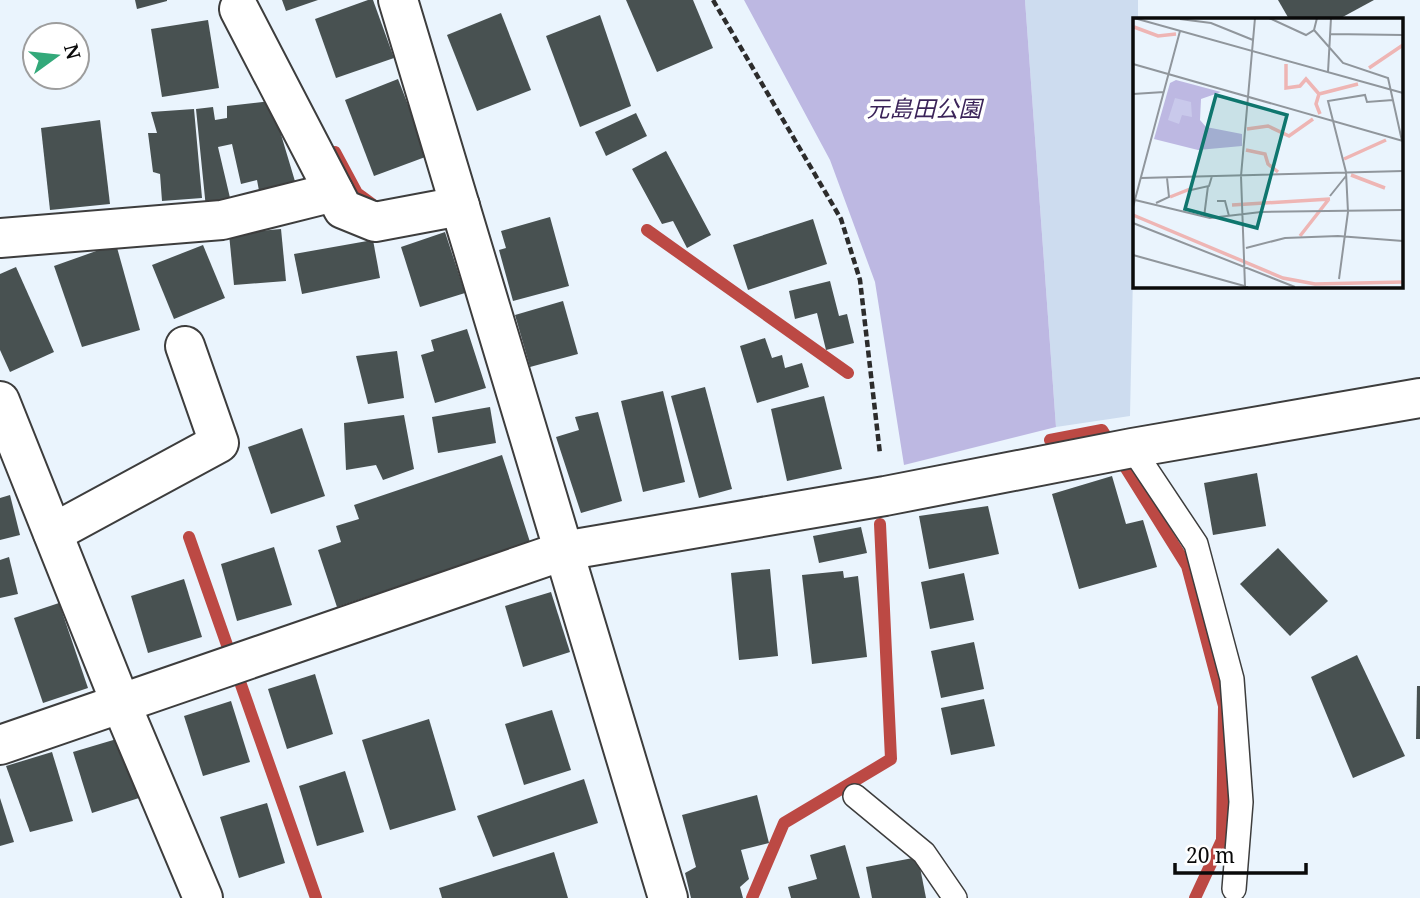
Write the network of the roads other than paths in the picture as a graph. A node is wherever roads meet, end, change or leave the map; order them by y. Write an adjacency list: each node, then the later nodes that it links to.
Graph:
1 (398, 0): 4 (street)
2 (239, 9): 3 (street)
3 (334, 192): 4 (street); 5 (street)
4 (460, 206): 11 (street)
5 (0, 239)
6 (185, 346): 10 (street)
7 (1420, 398): 9 (street)
8 (0, 401): 10 (street)
9 (1132, 449): 11 (street); 15 (lane)
10 (53, 533): 12 (street)
11 (563, 551): 12 (street); 17 (street)
12 (121, 704): 13 (street); 16 (street)
13 (0, 745)
14 (855, 796): 18 (lane)
15 (1234, 889)
16 (203, 898)
17 (668, 898)
18 (955, 898)

